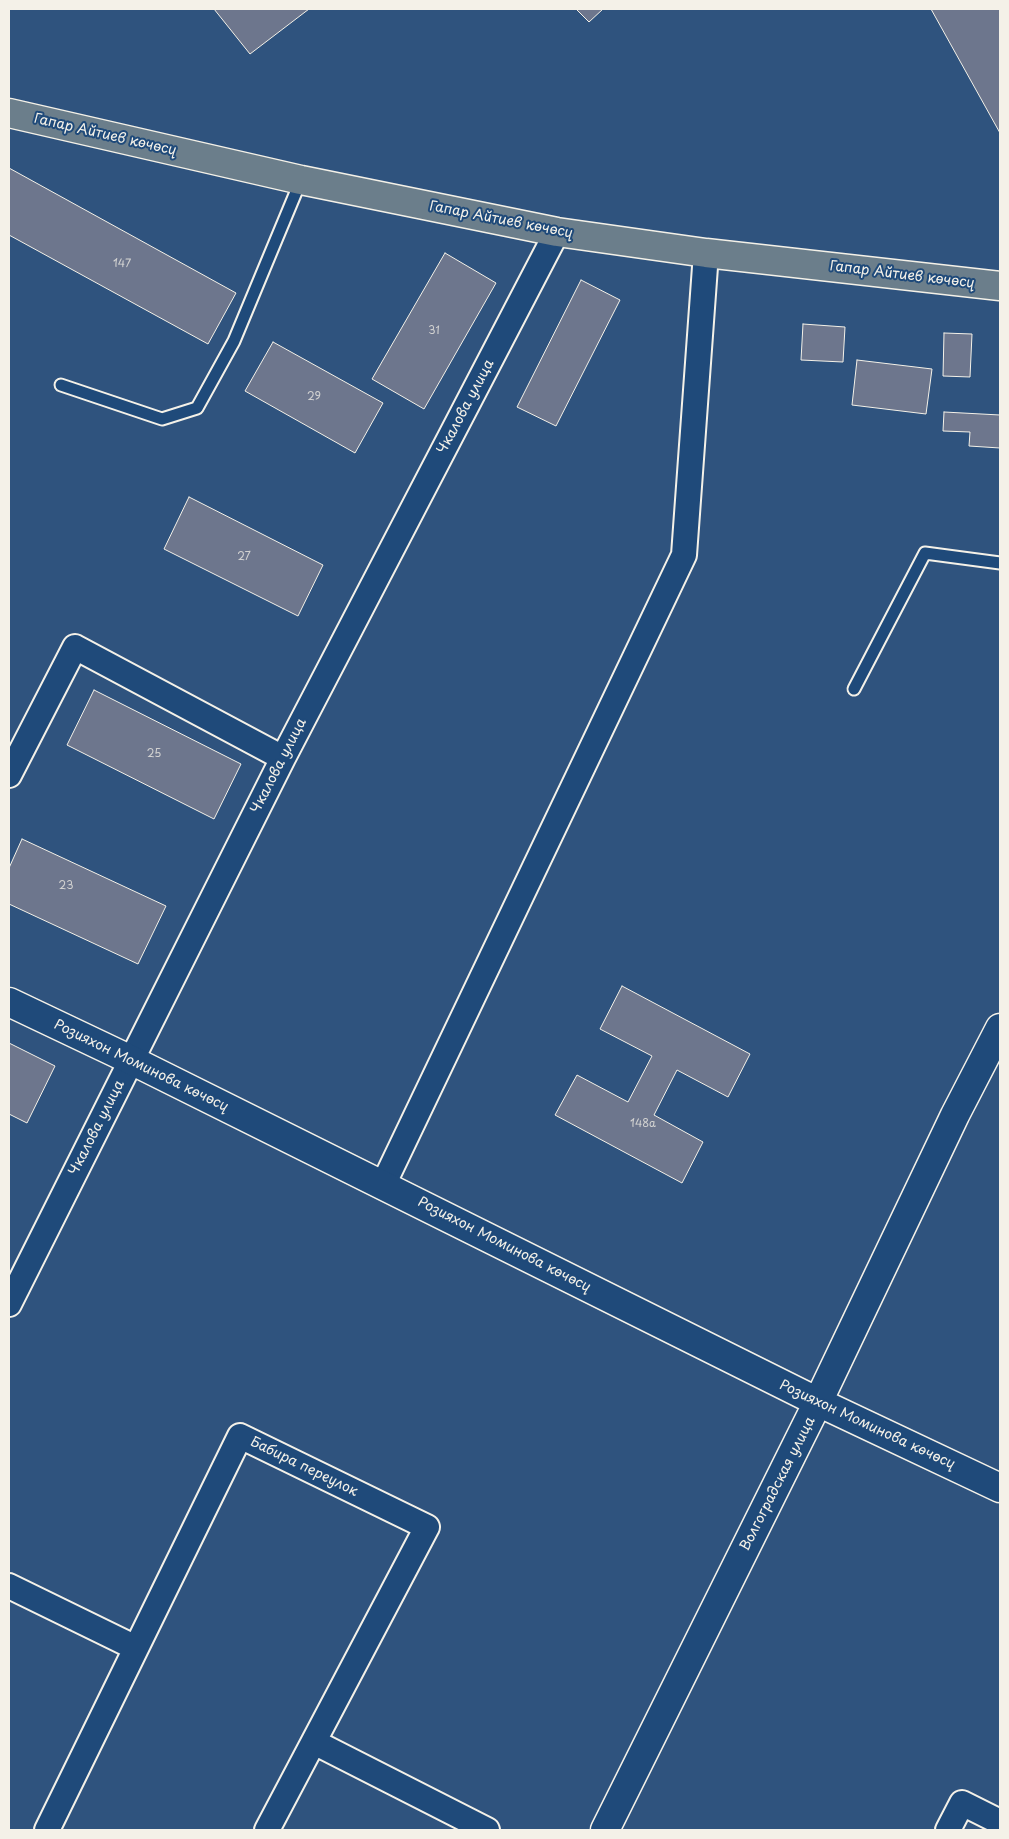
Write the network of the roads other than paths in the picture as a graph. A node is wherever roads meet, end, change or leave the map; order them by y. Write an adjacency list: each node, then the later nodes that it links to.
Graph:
1 (9, 113): 2 (main road, Гапар Айтиев көчөсү)
2 (301, 180): 3 (main road, Гапар Айтиев көчөсү); 6 (lane)
3 (558, 232): 4 (main road, Гапар Айтиев көчөсү); 9 (street, Чкалова улица)
4 (706, 253): 5 (main road, Гапар Айтиев көчөсү); 14 (street)
5 (1000, 286)
6 (61, 385)
7 (1000, 563): 8 (lane)
8 (854, 689)
9 (283, 758): 10 (street); 13 (street, Чкалова улица)
10 (9, 775)
11 (9, 1002): 13 (street, Розияхон Моминова көчөсү)
12 (1000, 1028): 16 (street, Волгоградская улица)
13 (131, 1060): 14 (street, Розияхон Моминова көчөсү); 15 (street, Чкалова улица)
14 (383, 1185): 16 (street, Розияхон Моминова көчөсү)
15 (9, 1304)
16 (818, 1402): 17 (street, Розияхон Моминова көчөсү); 25 (street, Волгоградская улица)
17 (1000, 1488)
18 (9, 1586): 19 (street)
19 (136, 1648): 20 (street, Бабира переулок); 22 (street, Бабира переулок)
20 (314, 1742): 23 (street, Бабира переулок); 24 (street)
21 (1000, 1822): 26 (street)
22 (46, 1830)
23 (267, 1830)
24 (487, 1830)
25 (604, 1830)
26 (948, 1830)

